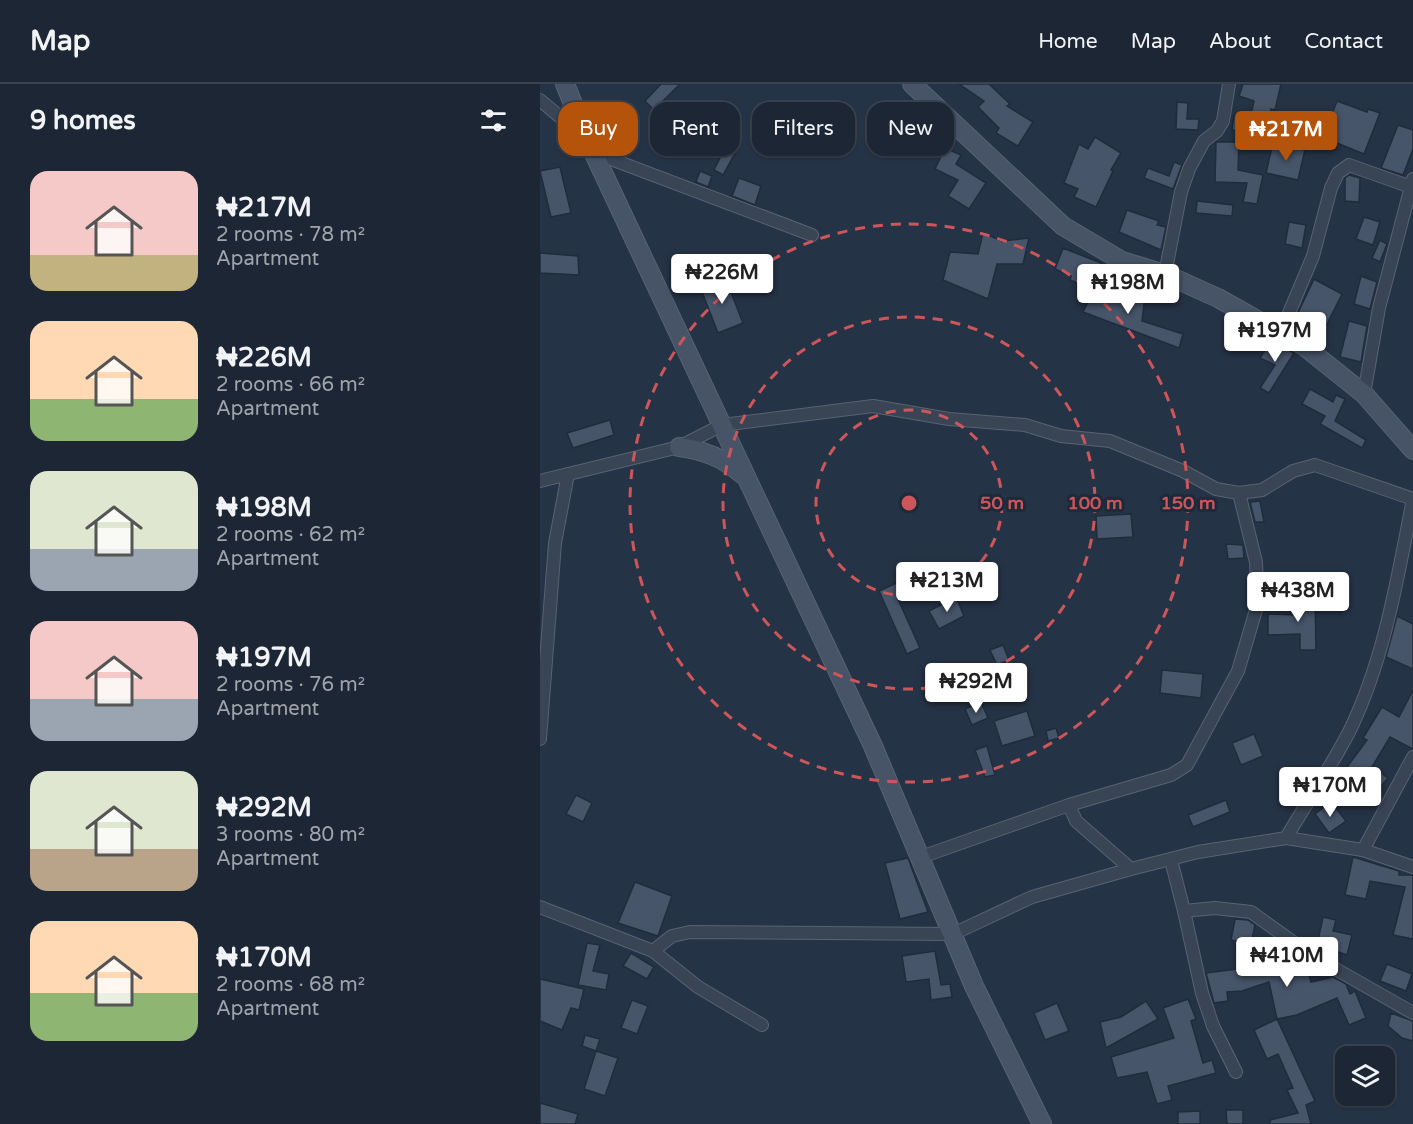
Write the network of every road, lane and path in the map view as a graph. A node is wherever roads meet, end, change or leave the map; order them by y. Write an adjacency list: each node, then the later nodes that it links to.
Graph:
1 (566, 84): 5 (street)
2 (912, 84): 11 (street)
3 (1229, 84): 11 (street)
4 (540, 100): 6 (street)
5 (573, 102)
6 (558, 117)
7 (595, 156): 14 (street)
8 (614, 156): 10 (street)
9 (1412, 183): 12 (street); 13 (street)
10 (812, 235)
11 (1165, 274): 12 (street)
12 (1281, 332): 13 (street)
13 (1364, 394): 16 (street)
14 (722, 425): 15 (street); 18 (street); 21 (street)
15 (679, 447): 17 (street); 18 (street)
16 (1413, 450)
17 (568, 474): 19 (street); 23 (street)
18 (746, 477): 28 (street)
19 (540, 481)
20 (1413, 486): 22 (street)
21 (1239, 493): 22 (street); 25 (street)
22 (1409, 497): 26 (street)
23 (540, 739)
24 (1413, 757): 27 (street)
25 (1069, 805): 28 (street); 31 (street)
26 (1286, 838): 27 (street); 29 (street)
27 (1363, 850): 30 (street)
28 (921, 857): 34 (street)
29 (1171, 860): 31 (street); 33 (street)
30 (1413, 867)
31 (1131, 869): 34 (street)
32 (540, 907): 35 (street)
33 (1184, 911): 36 (street); 38 (street)
34 (952, 934): 35 (street); 39 (street)
35 (653, 951): 37 (street)
36 (1413, 1013)
37 (762, 1025)
38 (1236, 1072)
39 (1042, 1124)

